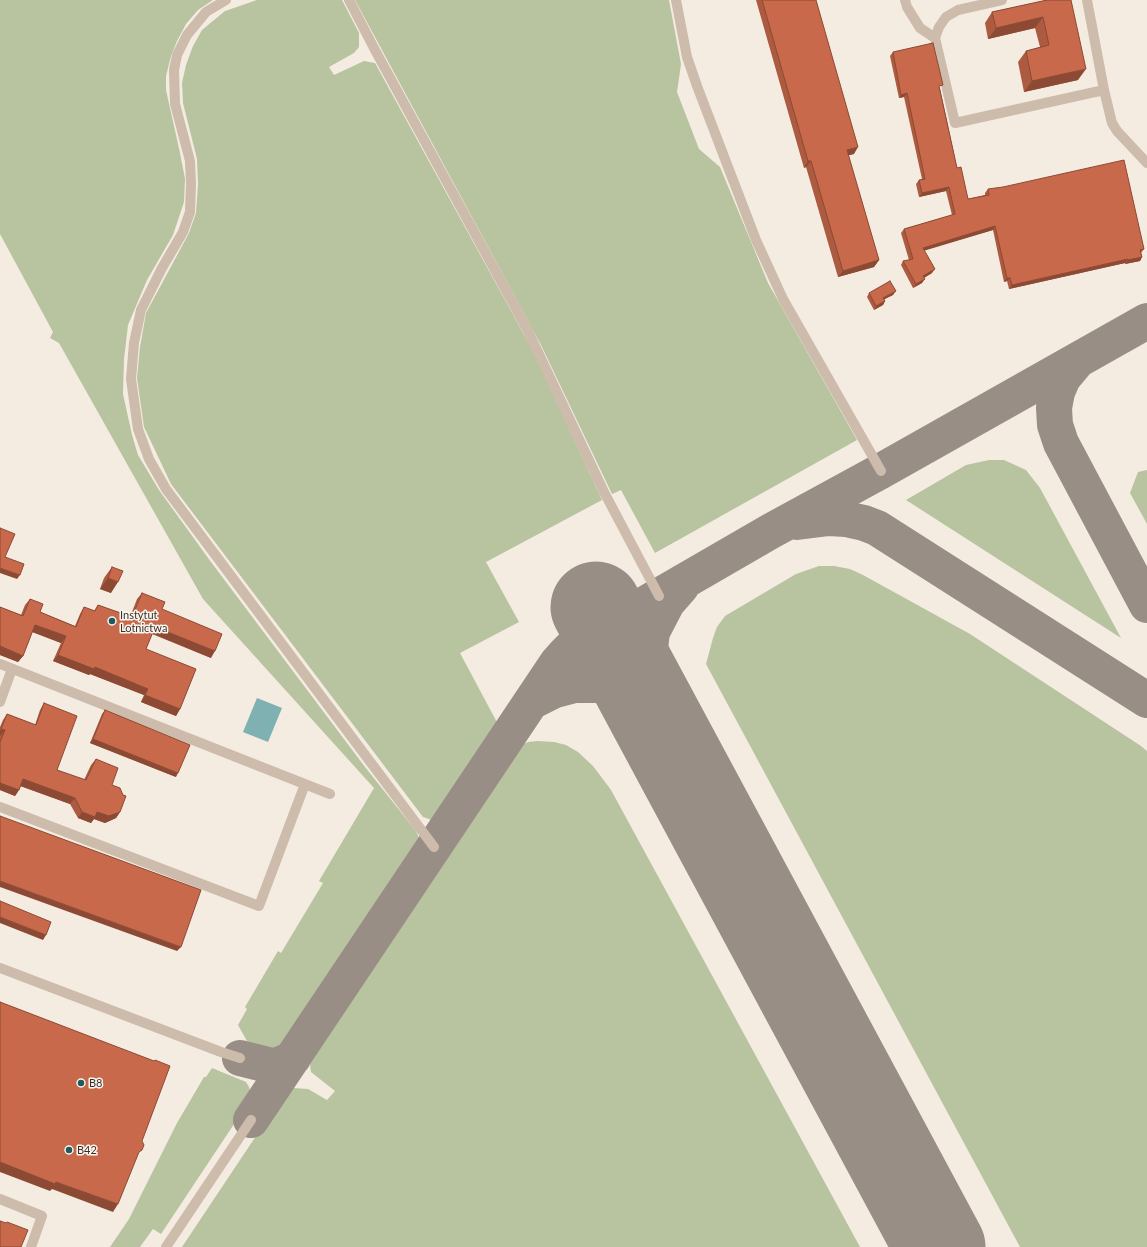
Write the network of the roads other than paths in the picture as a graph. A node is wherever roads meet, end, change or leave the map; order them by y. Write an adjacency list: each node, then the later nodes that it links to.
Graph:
1 (226, 0): 18 (street)
2 (349, 0): 11 (street)
3 (676, 0): 10 (street)
4 (905, 0): 7 (street)
5 (1002, 0): 7 (street)
6 (1087, 0): 8 (street)
7 (935, 38): 8 (street)
8 (1104, 90): 9 (street)
9 (1147, 163)
10 (881, 471)
11 (659, 596)
12 (0, 664): 13 (street)
13 (12, 669): 14 (street); 15 (street)
14 (0, 702)
15 (305, 784): 16 (street); 17 (street)
16 (330, 794)
17 (0, 808)
18 (434, 847)
19 (0, 968): 20 (street)
20 (240, 1058)
21 (251, 1120): 24 (street)
22 (0, 1199): 23 (street)
23 (31, 1247)
24 (166, 1247)

